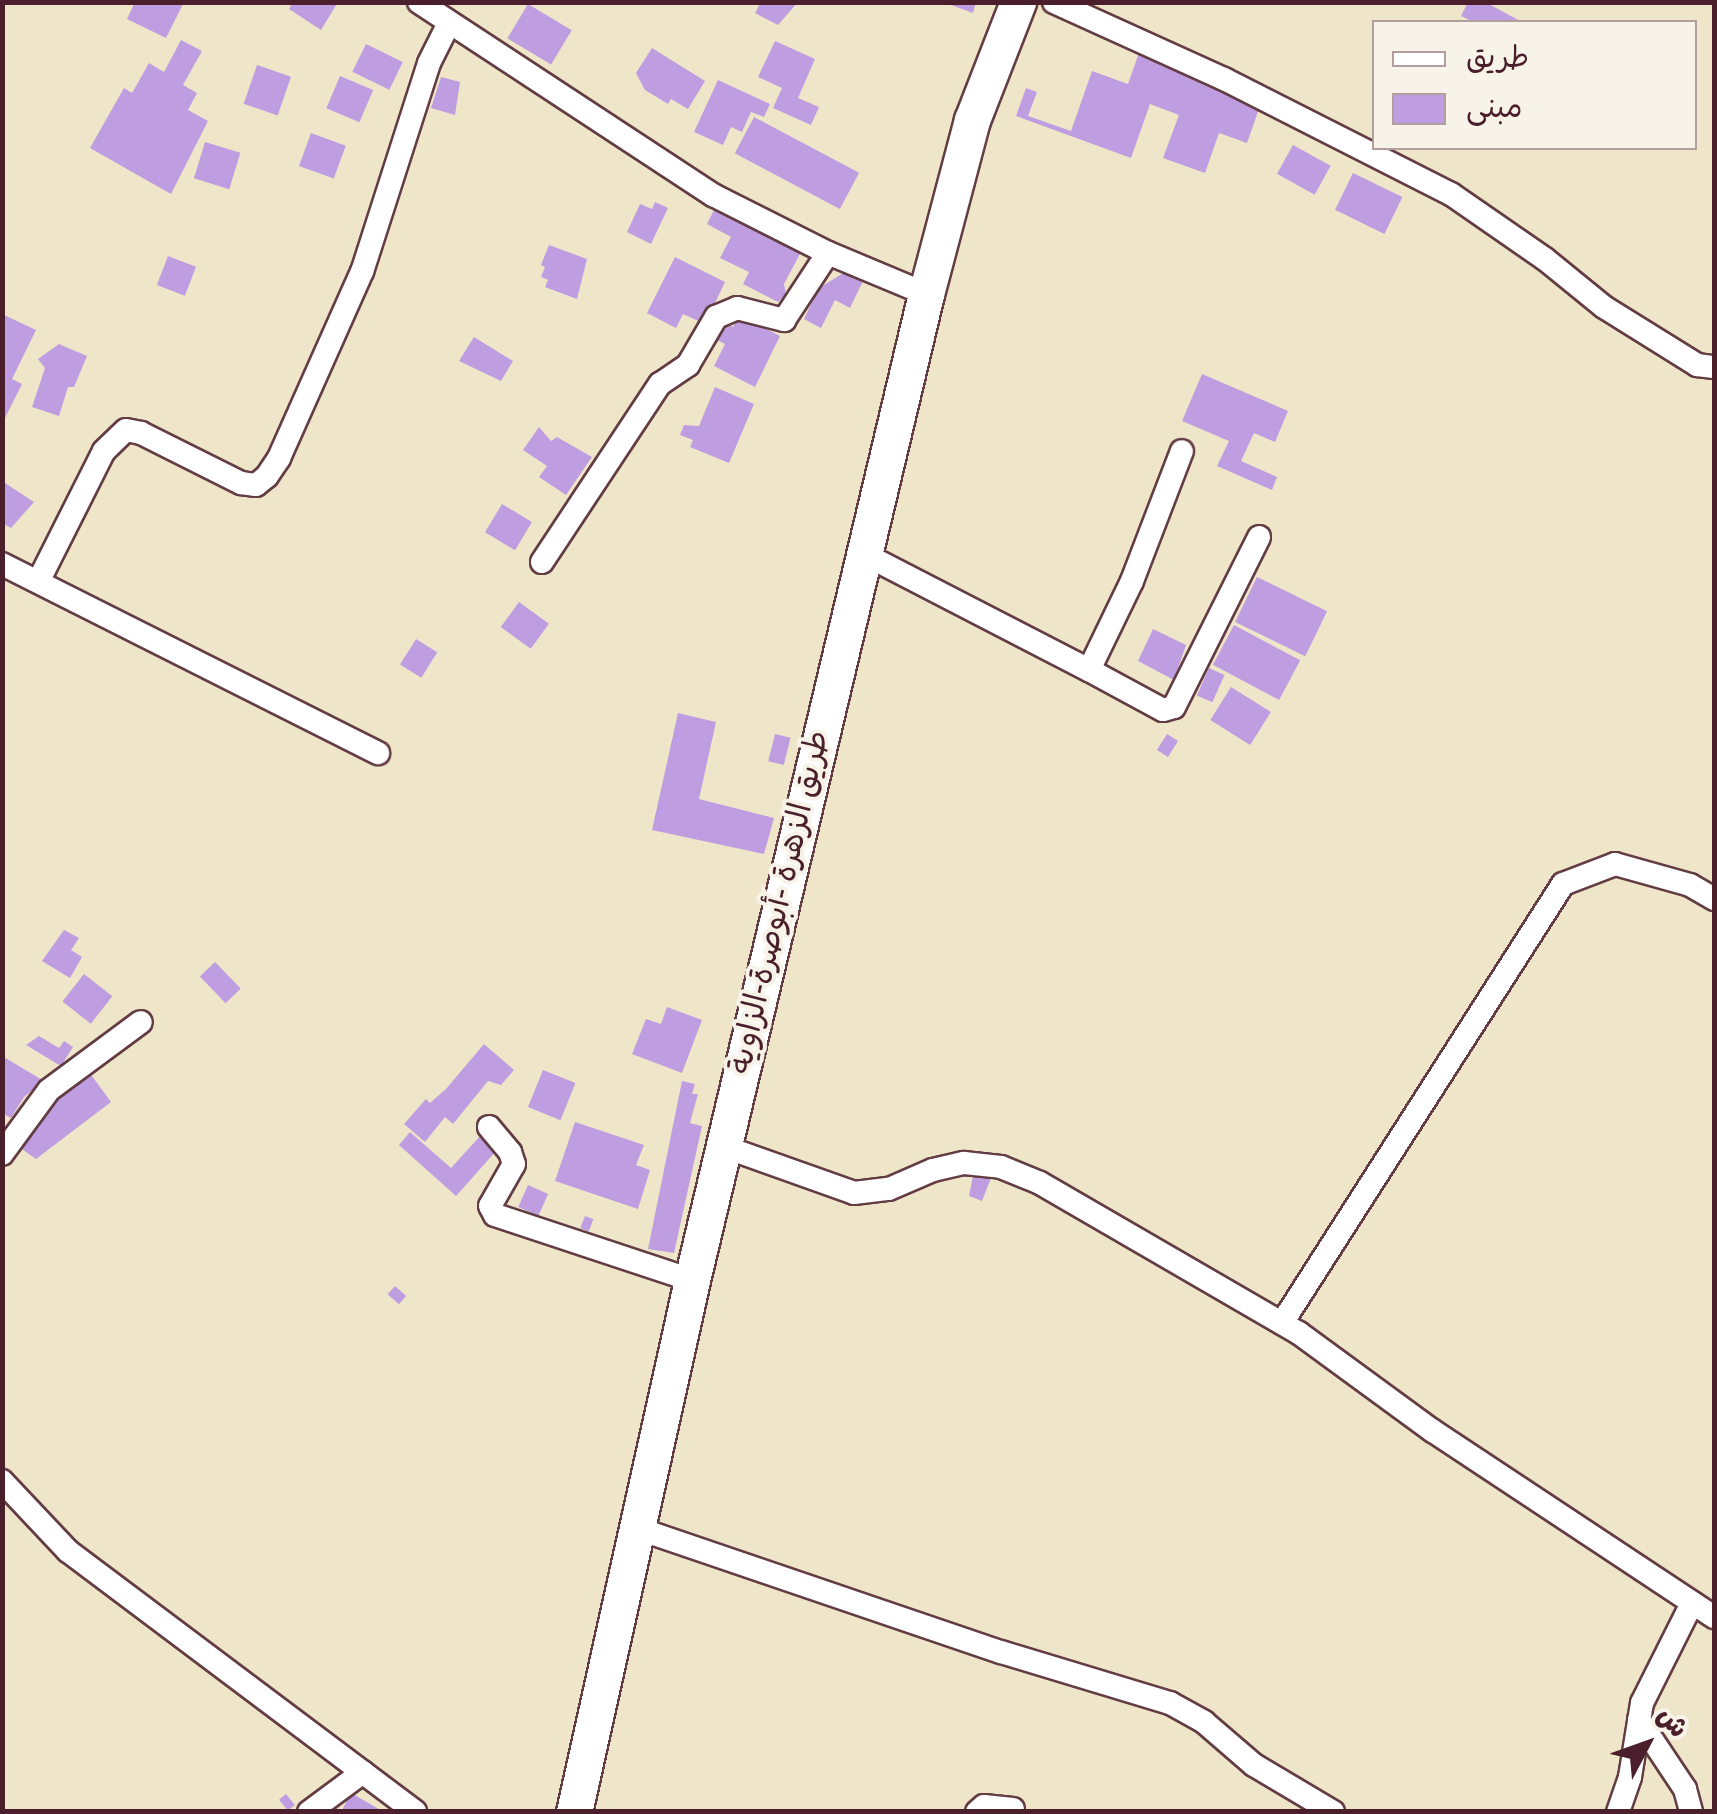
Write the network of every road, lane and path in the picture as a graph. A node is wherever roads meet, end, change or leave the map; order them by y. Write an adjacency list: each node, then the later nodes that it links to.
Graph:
1 (419, 2): 4 (street)
2 (1018, 2): 6 (main road, طريق الزهرة -أبوصرة-الزاوية)
3 (1054, 2): 7 (street)
4 (449, 23): 5 (street); 13 (street)
5 (828, 253): 6 (street); 11 (street)
6 (926, 294): 10 (main road, طريق الزهرة -أبوصرة-الزاوية)
7 (1714, 367)
8 (1182, 451): 14 (street)
9 (1260, 536): 14 (street)
10 (866, 555): 14 (street); 19 (main road, طريق الزهرة -أبوصرة-الزاوية)
11 (542, 562)
12 (2, 564): 13 (street)
13 (39, 580): 15 (street)
14 (1088, 670)
15 (378, 754)
16 (1714, 898): 22 (street)
17 (141, 1022): 20 (street)
18 (488, 1126): 21 (street)
19 (725, 1147): 21 (main road, طريق الزهرة -أبوصرة-الزاوية); 22 (street)
20 (2, 1154)
21 (692, 1280): 24 (main road, طريق الزهرة -أبوصرة-الزاوية)
22 (1282, 1323): 25 (street)
23 (2, 1481): 28 (street)
24 (639, 1529): 32 (main road, طريق الزهرة -أبوصرة-الزاوية); 34 (street)
25 (1692, 1603): 26 (street); 27 (street)
26 (1714, 1617)
27 (1639, 1720): 35 (street); 36 (street)
28 (362, 1772): 30 (street); 31 (street)
29 (1013, 1809): 33 (street)
30 (309, 1812)
31 (415, 1812)
32 (574, 1812)
33 (978, 1812)
34 (1333, 1812)
35 (1618, 1812)
36 (1690, 1812)

